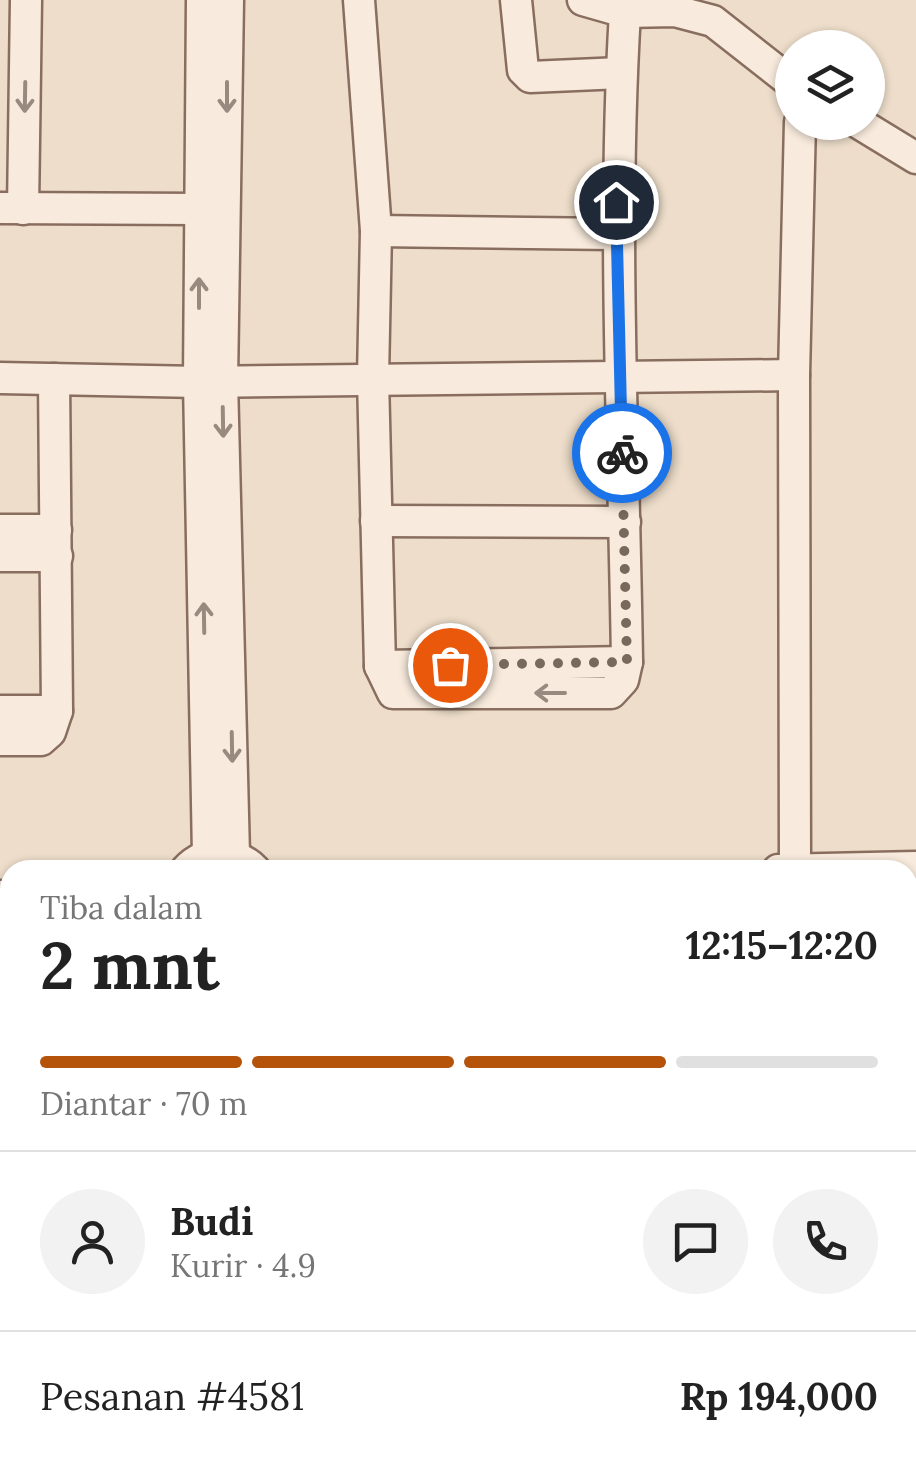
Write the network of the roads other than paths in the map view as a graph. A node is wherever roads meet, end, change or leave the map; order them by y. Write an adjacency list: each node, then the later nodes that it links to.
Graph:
1 (26, 0): 14 (street, one-way to 14)
2 (202, 0): 15 (street)
3 (228, 0): 23 (street, one-way to 23)
4 (359, 0): 16 (street)
5 (516, 0): 10 (street)
6 (583, 0): 8 (street)
7 (718, 10): 8 (street); 9 (street)
8 (624, 12): 10 (street)
9 (775, 66)
10 (621, 74): 17 (street)
11 (885, 139): 13 (street)
12 (800, 140): 19 (street)
13 (916, 158)
14 (12, 208): 15 (street)
15 (198, 209): 23 (street, one-way to 15)
16 (376, 231): 17 (street); 21 (street)
17 (616, 234): 18 (street)
18 (618, 374): 19 (street); 21 (street); 25 (street)
19 (794, 376): 33 (street)
20 (0, 378): 22 (street)
21 (373, 378): 23 (street); 24 (street)
22 (54, 379): 23 (street); 27 (street)
23 (210, 382): 32 (street)
24 (376, 520): 25 (street); 25 (street)
25 (625, 522)
26 (0, 530): 27 (street)
27 (57, 543): 28 (street); 30 (street)
28 (0, 556)
29 (0, 711): 30 (street)
30 (57, 711): 31 (street)
31 (0, 740)
32 (221, 860)
33 (796, 860)

